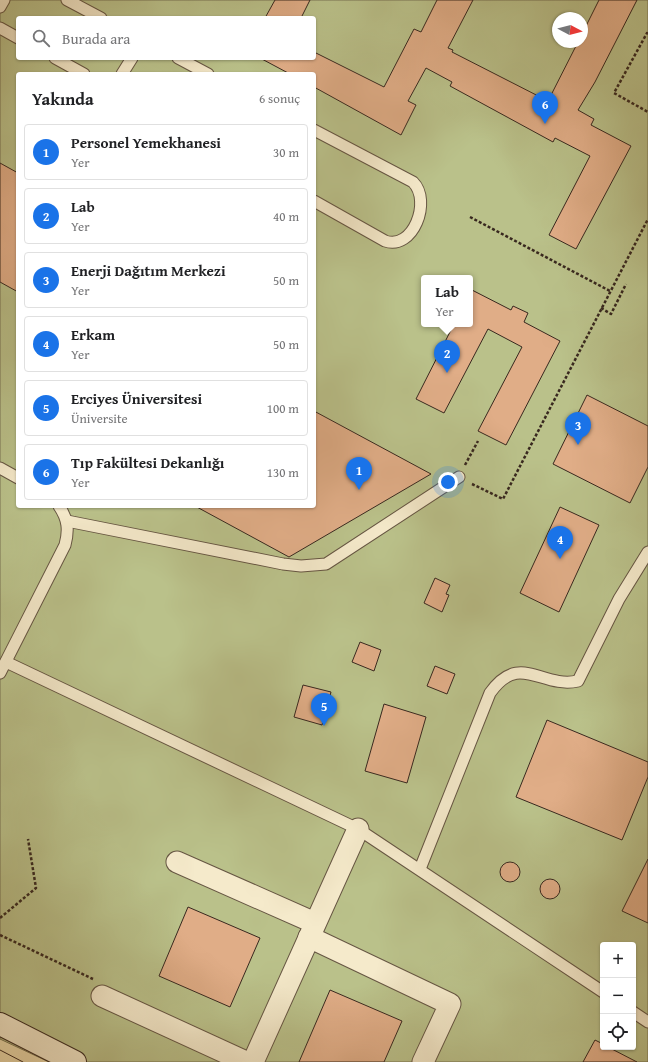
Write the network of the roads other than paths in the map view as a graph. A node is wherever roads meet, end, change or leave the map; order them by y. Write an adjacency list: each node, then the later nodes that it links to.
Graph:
1 (4, 0): 3 (lane)
2 (67, 0): 4 (lane)
3 (0, 7)
4 (97, 16)
5 (0, 28): 6 (lane)
6 (16, 37)
7 (58, 60): 10 (lane)
8 (131, 60): 11 (lane)
9 (182, 60): 12 (lane)
10 (78, 72)
11 (123, 72)
12 (204, 72)
13 (316, 131): 14 (lane)
14 (316, 202)
15 (0, 468): 16 (lane)
16 (16, 477)
17 (459, 477): 19 (lane)
18 (60, 508): 19 (lane)
19 (67, 521): 21 (lane)
20 (648, 552): 25 (lane)
21 (6, 662): 22 (lane); 23 (lane)
22 (0, 673)
23 (358, 829): 25 (lane); 26 (street)
24 (177, 862): 26 (street)
25 (420, 869): 28 (lane)
26 (312, 930): 34 (street); 35 (street)
27 (101, 989): 33 (street)
28 (600, 990)
29 (636, 1014): 30 (lane)
30 (648, 1022)
31 (0, 1024): 32 (street)
32 (75, 1062)
33 (246, 1062)
34 (253, 1062)
35 (423, 1062)

